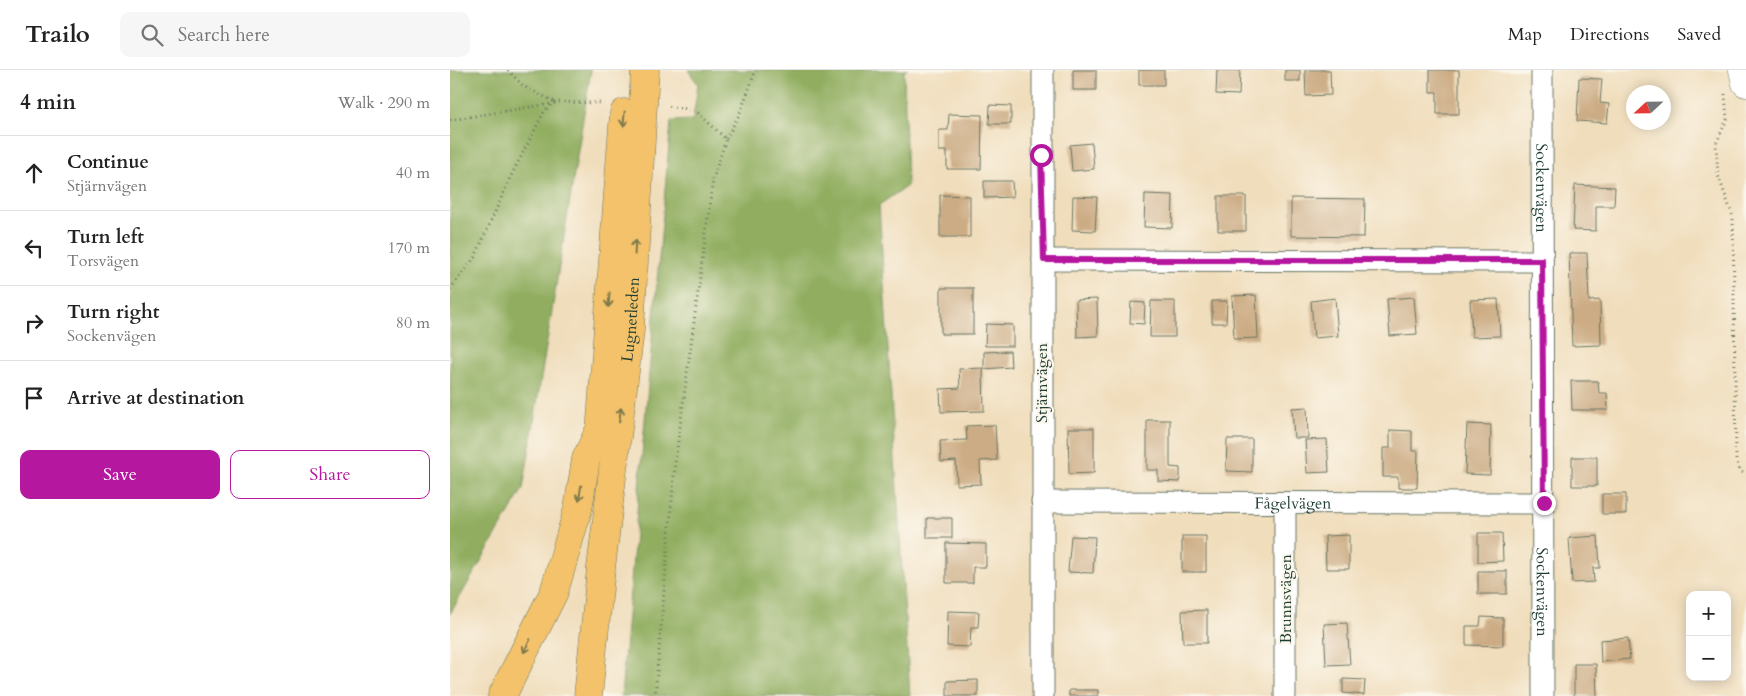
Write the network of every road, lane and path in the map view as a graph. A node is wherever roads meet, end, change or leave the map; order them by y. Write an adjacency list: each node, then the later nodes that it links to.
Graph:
1 (508, 70): 8 (path)
2 (628, 70): 16 (highway, Lugnetleden, one-way to 16)
3 (645, 70): 21 (highway, Lugnetleden, one-way to 3)
4 (756, 70): 12 (path)
5 (1043, 70): 13 (street, Stjärnvägen)
6 (1542, 70): 14 (street, Sockenvägen)
7 (1738, 80): 17 (path)
8 (556, 102): 9 (path); 11 (path); 15 (path)
9 (602, 102)
10 (661, 105): 12 (path)
11 (450, 120)
12 (726, 139): 24 (path)
13 (1044, 260): 14 (street); 18 (street, Stjärnvägen)
14 (1542, 260): 20 (street, Sockenvägen)
15 (450, 289)
16 (599, 430): 21 (highway, Lugnetleden); 22 (highway, one-way to 22)
17 (1746, 474)
18 (1042, 502): 19 (street, Fågelvägen); 25 (street, Stjärnvägen)
19 (1284, 503): 20 (street, Fågelvägen); 26 (street, Brunnsvägen)
20 (1544, 503): 27 (street, Sockenvägen)
21 (601, 568): 23 (highway, Lugnetleden)
22 (502, 696)
23 (588, 696)
24 (656, 696)
25 (1042, 696)
26 (1284, 696)
27 (1544, 696)

